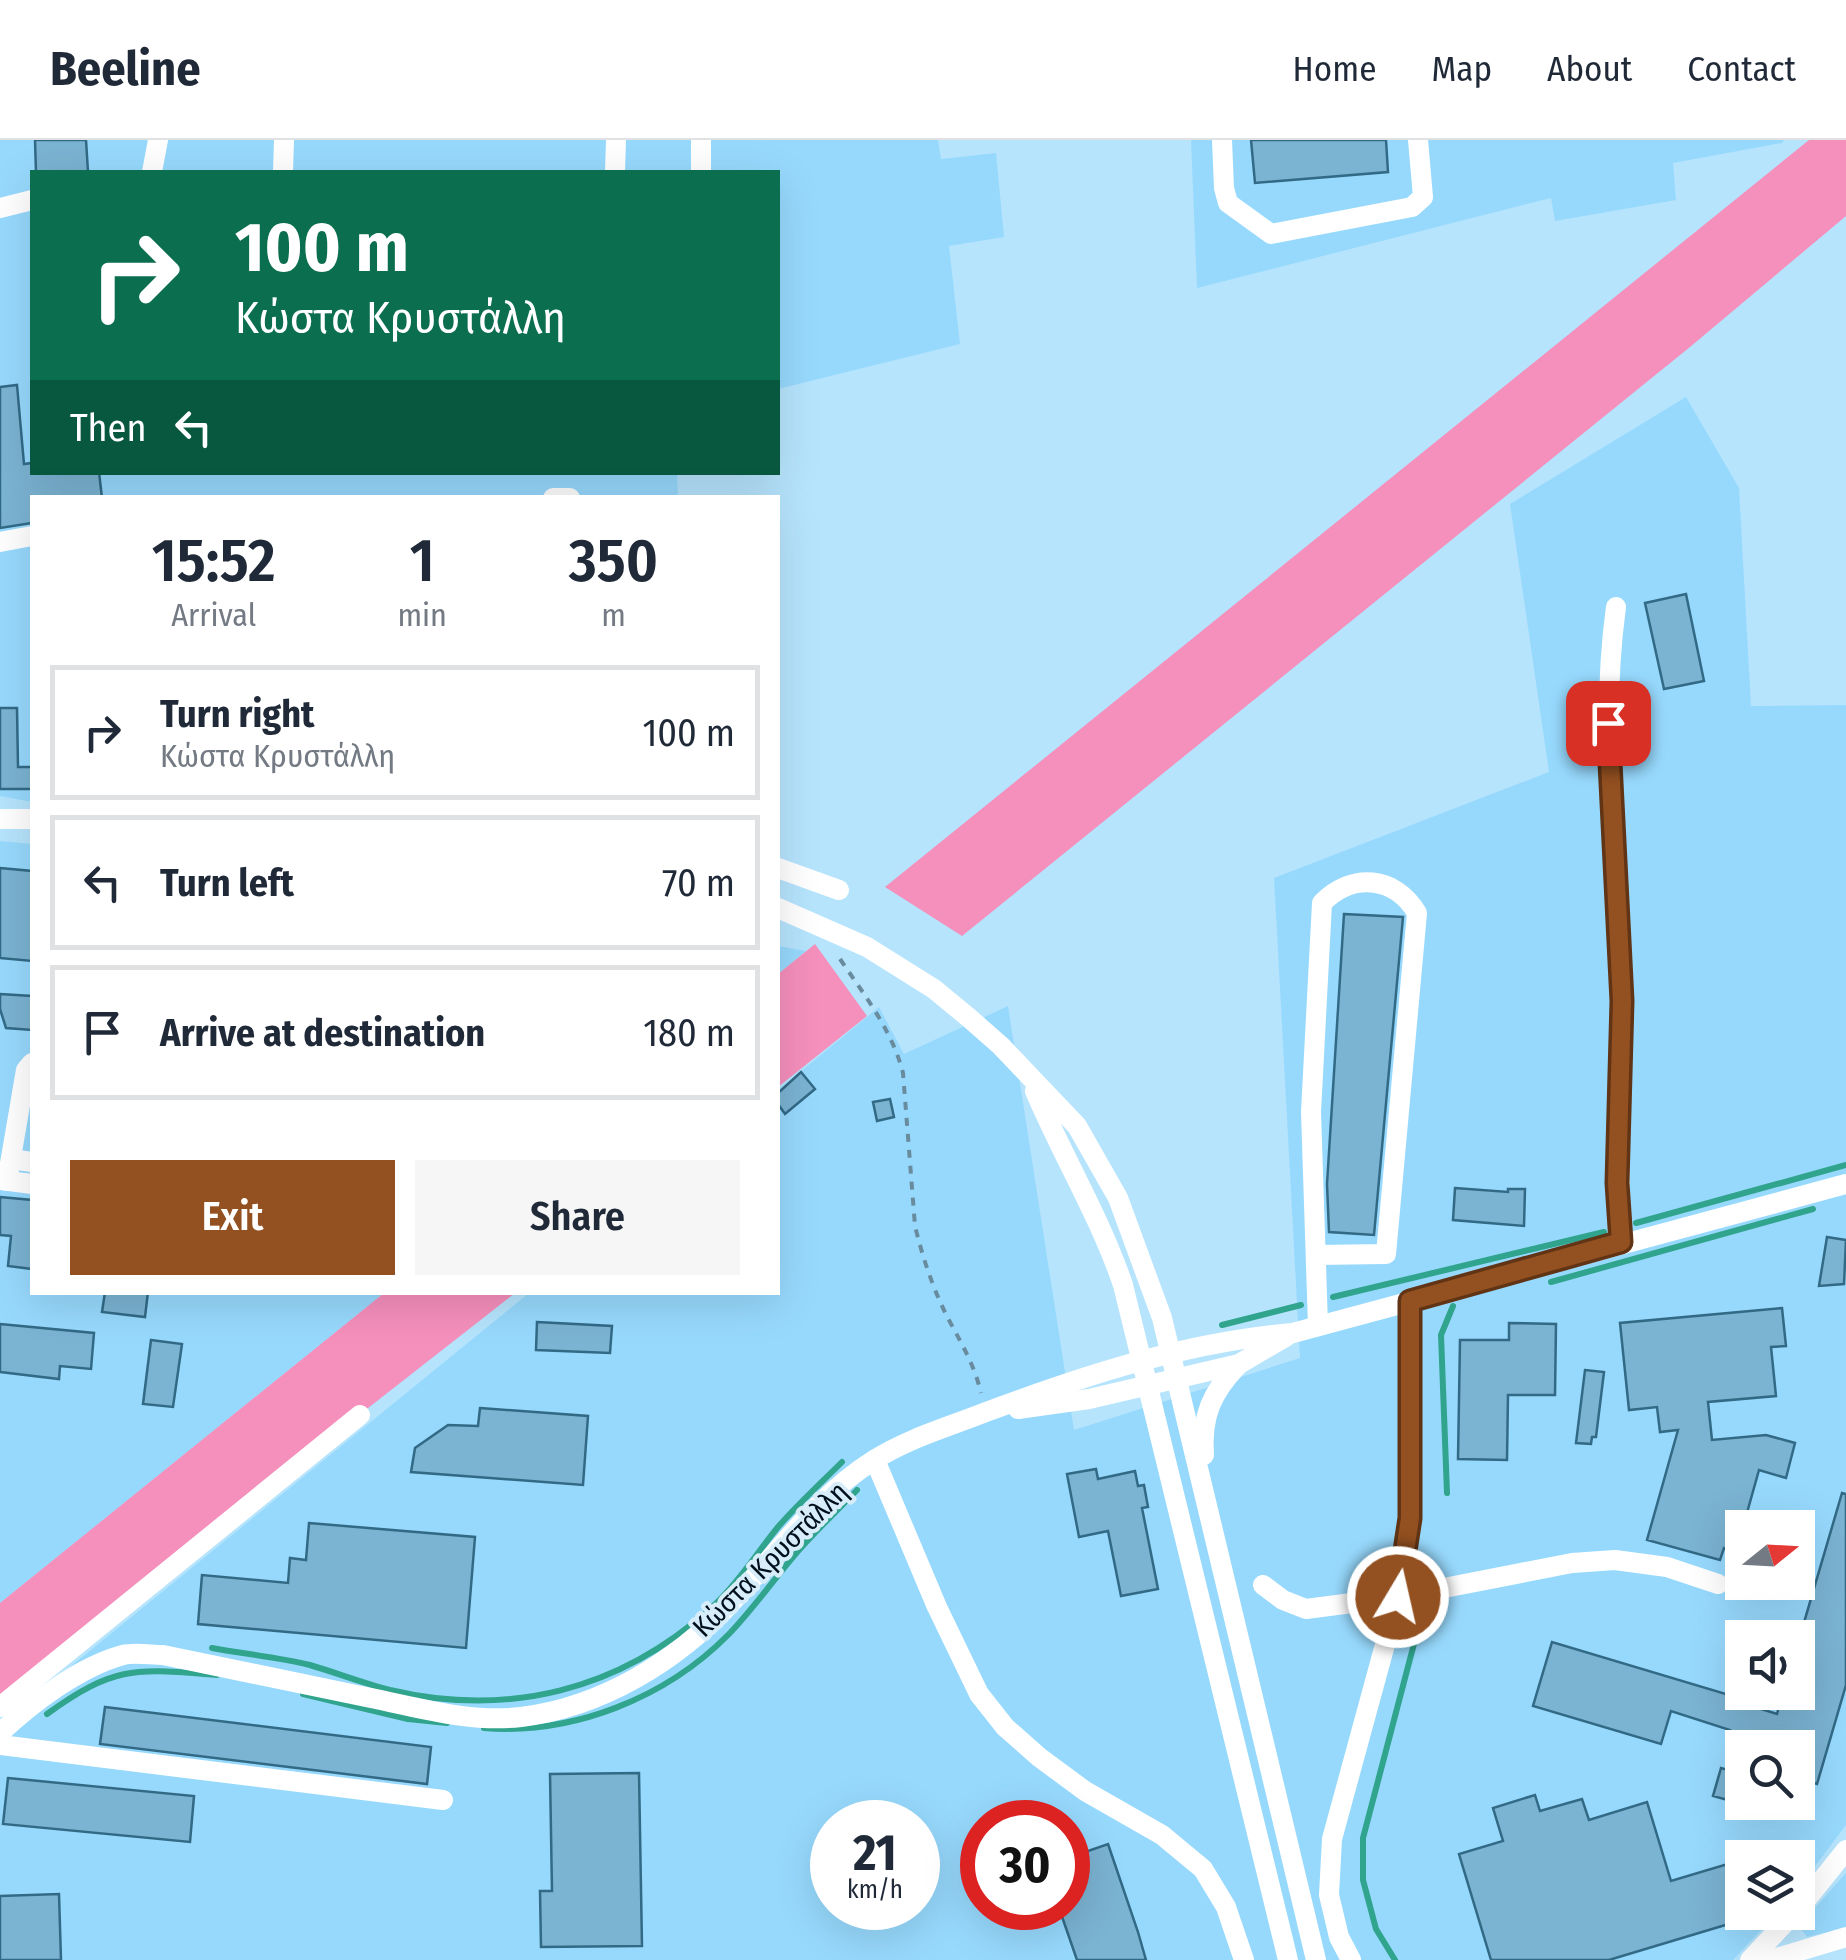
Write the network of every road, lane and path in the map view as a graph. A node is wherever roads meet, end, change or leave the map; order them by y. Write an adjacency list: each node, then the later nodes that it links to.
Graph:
1 (158, 140): 7 (street)
2 (284, 140): 8 (street)
3 (616, 140): 9 (street)
4 (701, 140): 10 (street)
5 (1222, 140): 6 (street)
6 (1418, 140)
7 (152, 170)
8 (283, 170)
9 (614, 170)
10 (701, 170)
11 (30, 200): 12 (street)
12 (0, 208)
13 (30, 536): 14 (street)
14 (0, 542)
15 (1616, 607): 28 (street)
16 (0, 816): 17 (street)
17 (29, 818)
18 (780, 869): 19 (street)
19 (839, 890)
20 (780, 909): 21 (street)
21 (834, 939): 23 (street); 38 (path)
22 (30, 1065): 24 (street)
23 (1029, 1079): 33 (street); 34 (street)
24 (22, 1160): 25 (street)
25 (4, 1181): 26 (street)
26 (30, 1184)
27 (1846, 1184): 28 (street, Κώστα Κρυστάλλη)
28 (1621, 1242): 30 (street, Κώστα Κρυστάλλη)
29 (1316, 1256): 29 (street); 31 (street)
30 (1410, 1301): 31 (street, Κώστα Κρυστάλλη); 44 (street)
31 (1318, 1326): 32 (street, Κώστα Κρυστάλλη)
32 (1293, 1333): 33 (street, Κώστα Κρυστάλλη); 35 (street, Κώστα Κρυστάλλη)
33 (1171, 1353): 34 (street, Κώστα Κρυστάλλη); 36 (street)
34 (1143, 1360): 37 (street); 38 (street, Κώστα Κρυστάλλη)
35 (1239, 1364): 36 (street, Κώστα Κρυστάλλη); 41 (street)
36 (1177, 1379): 37 (street, Κώστα Κρυστάλλη); 41 (street)
37 (1149, 1386): 38 (street, Κώστα Κρυστάλλη); 55 (street)
38 (982, 1414): 40 (street, Κώστα Κρυστάλλη)
39 (360, 1415): 45 (street)
40 (875, 1460): 45 (street, Κώστα Κρυστάλλη); 54 (street)
41 (1208, 1512): 56 (street)
42 (1718, 1584): 44 (street)
43 (1263, 1585): 44 (street)
44 (1398, 1597): 57 (street)
45 (42, 1686): 46 (street); 47 (street)
46 (0, 1706)
47 (0, 1733)
48 (0, 1745): 49 (street)
49 (442, 1800)
50 (1846, 1850): 51 (street)
51 (1815, 1888)
52 (1778, 1930): 58 (street)
53 (1846, 1937): 59 (street)
54 (1244, 1960)
55 (1288, 1960)
56 (1316, 1960)
57 (1351, 1960)
58 (1750, 1960)
59 (1770, 1960)

